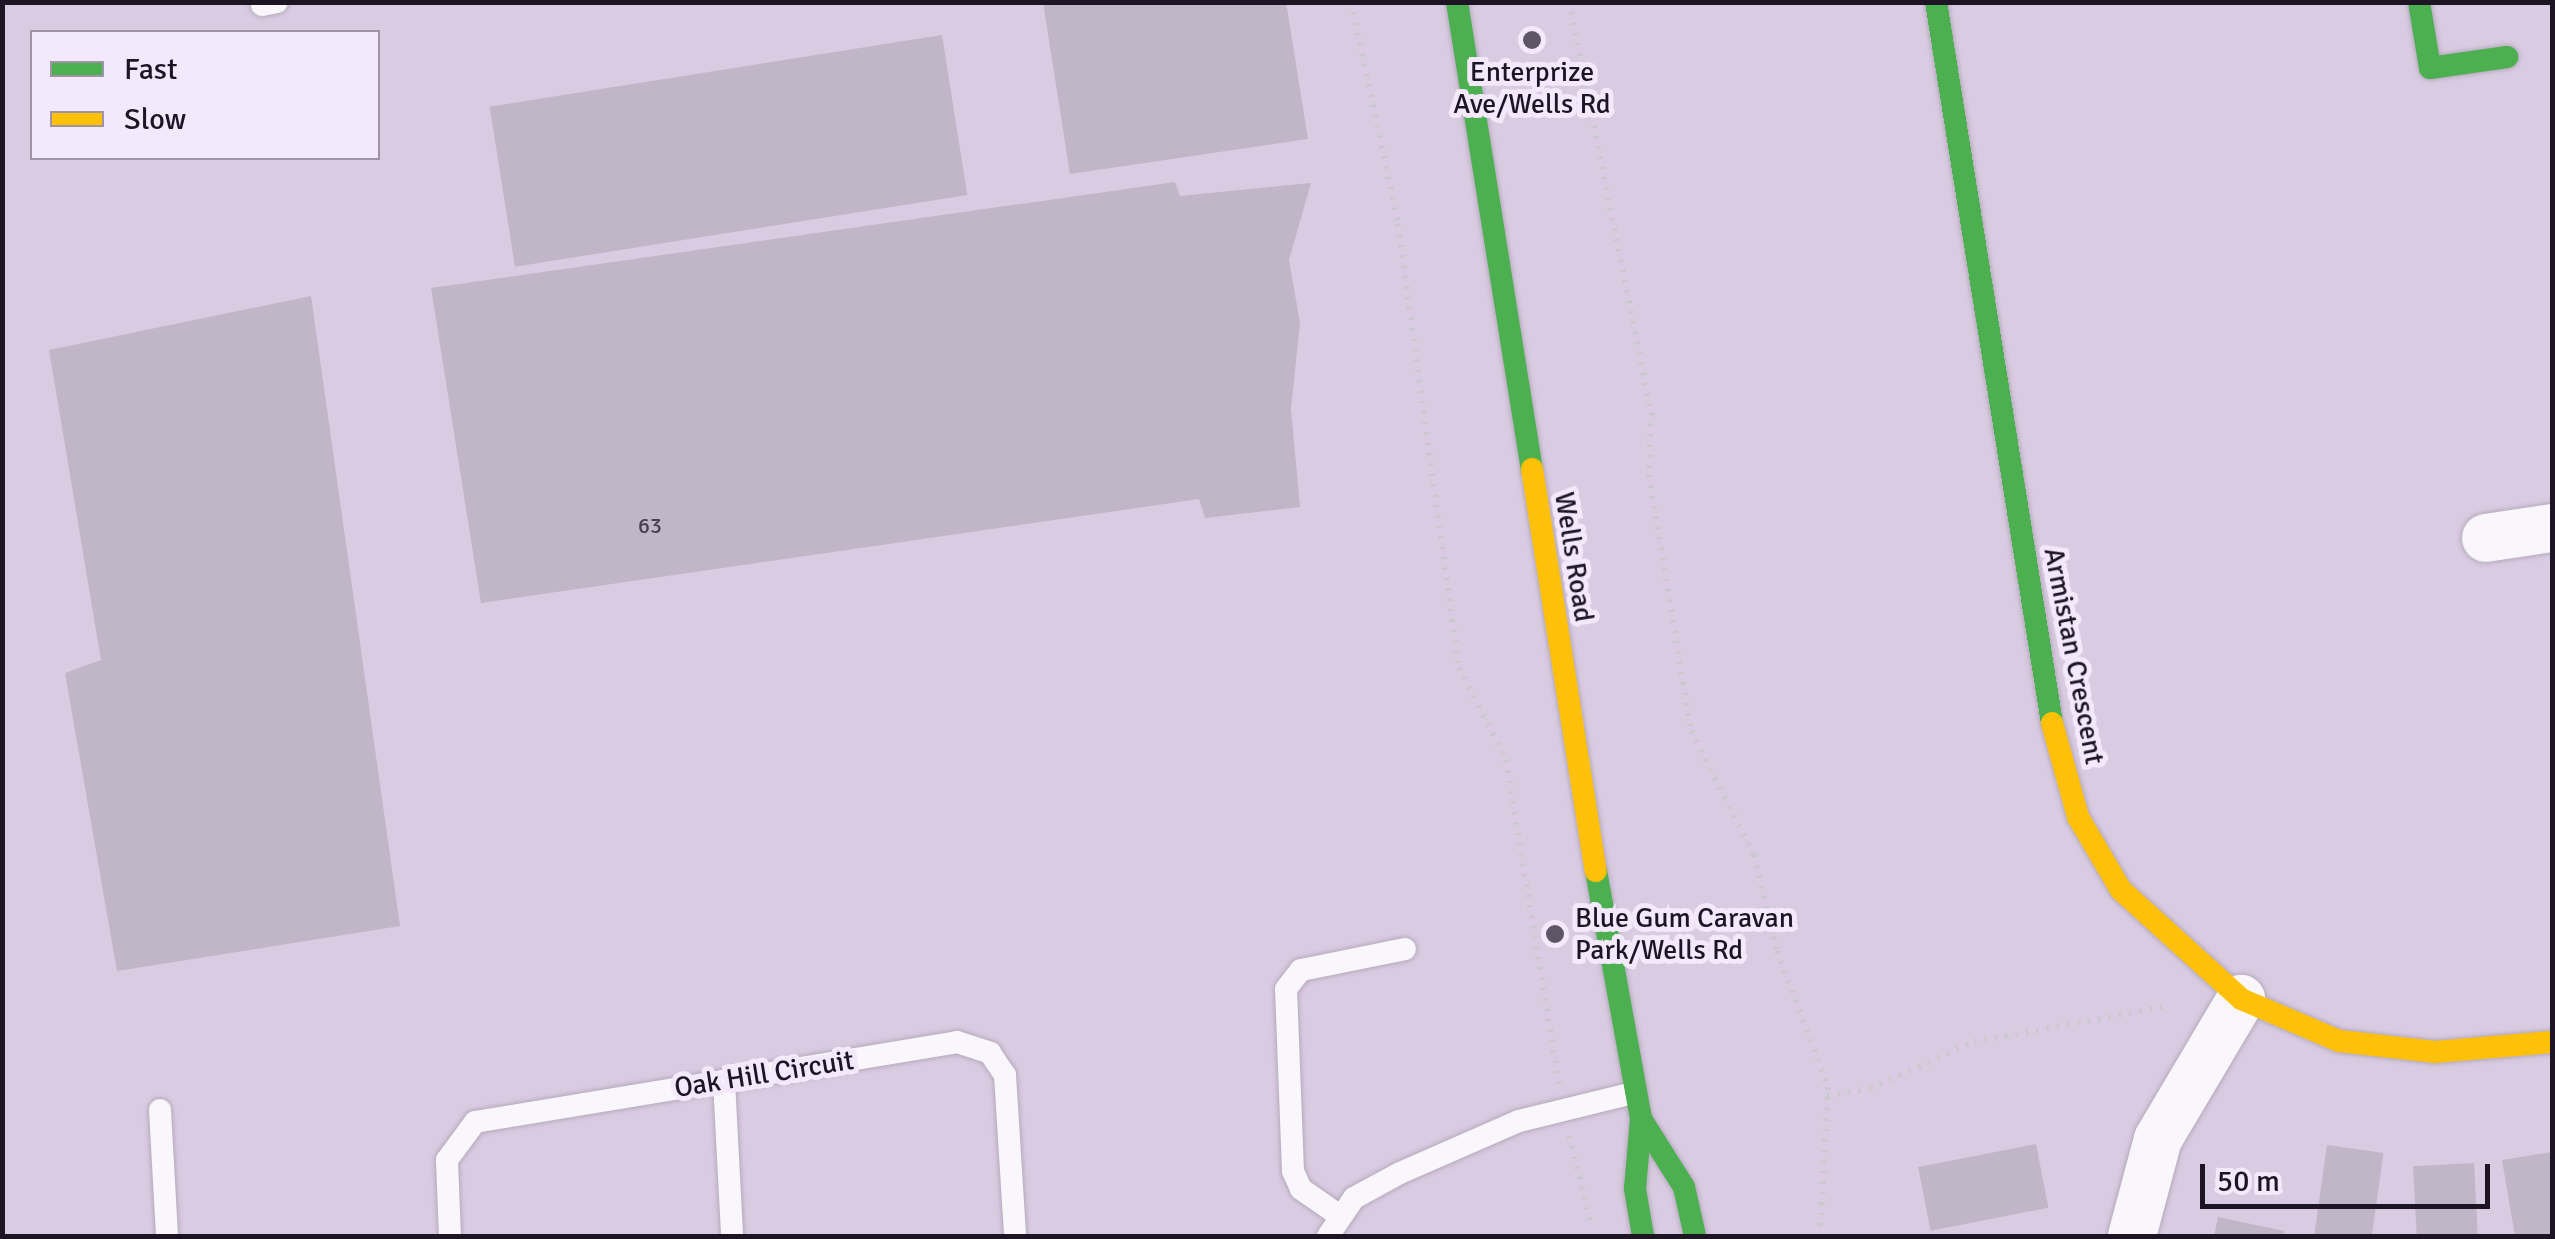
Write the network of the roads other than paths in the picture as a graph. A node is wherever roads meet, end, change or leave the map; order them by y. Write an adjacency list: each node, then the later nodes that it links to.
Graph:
1 (1457, 2): 11 (street, Wells Road)
2 (1936, 2): 8 (street, Armistan Crescent)
3 (2420, 2): 4 (street)
4 (2506, 57)
5 (2552, 528): 6 (street)
6 (2486, 538)
7 (1405, 949): 14 (lane)
8 (2241, 999): 9 (street, Armistan Crescent); 22 (street)
9 (2552, 1042)
10 (724, 1081): 16 (lane, Oak Hill Circuit); 17 (lane); 18 (lane, Oak Hill Circuit)
11 (1633, 1093): 13 (street, Wells Road); 14 (lane)
12 (160, 1110): 15 (lane)
13 (1641, 1120): 20 (street, Wells Road); 21 (street, Wells Road)
14 (1337, 1214): 19 (lane)
15 (167, 1236)
16 (450, 1236)
17 (732, 1236)
18 (1015, 1236)
19 (1328, 1236)
20 (1643, 1236)
21 (1695, 1236)
22 (2132, 1236)

